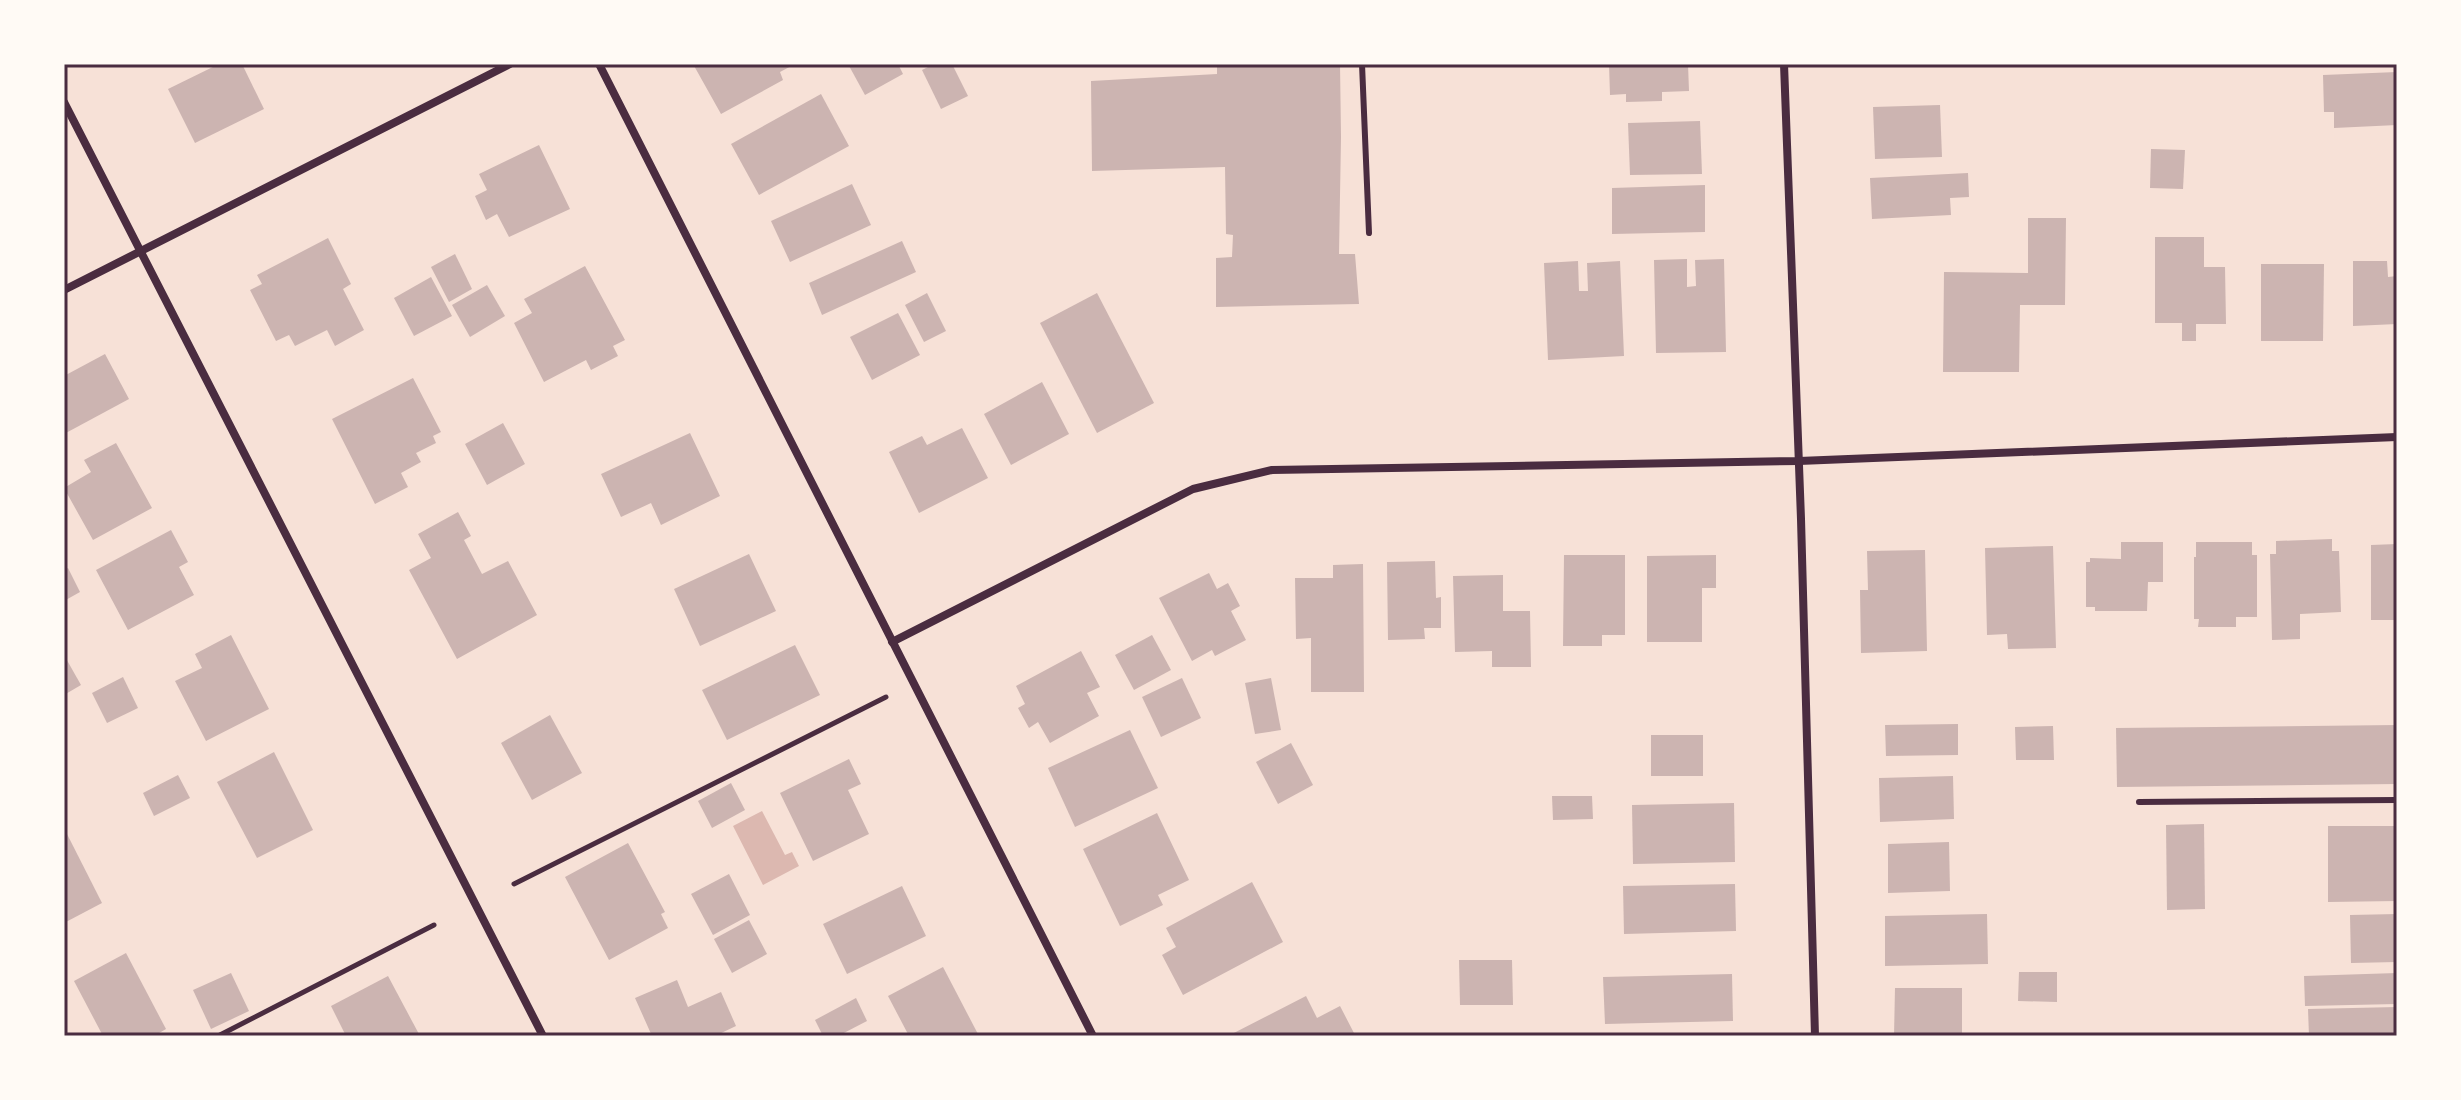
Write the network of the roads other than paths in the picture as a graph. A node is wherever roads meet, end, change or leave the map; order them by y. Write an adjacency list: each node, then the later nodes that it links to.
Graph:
1 (510, 64): 7 (street)
2 (599, 64): 11 (street)
3 (1362, 64): 6 (lane)
4 (1784, 64): 10 (street)
5 (64, 102): 7 (street)
6 (1369, 233)
7 (139, 251): 8 (street); 14 (street)
8 (64, 290)
9 (2397, 437): 10 (street)
10 (1799, 461): 11 (street); 16 (street)
11 (892, 642): 15 (street)
12 (2397, 800): 13 (lane)
13 (2139, 802)
14 (543, 1036)
15 (1093, 1036)
16 (1815, 1036)

